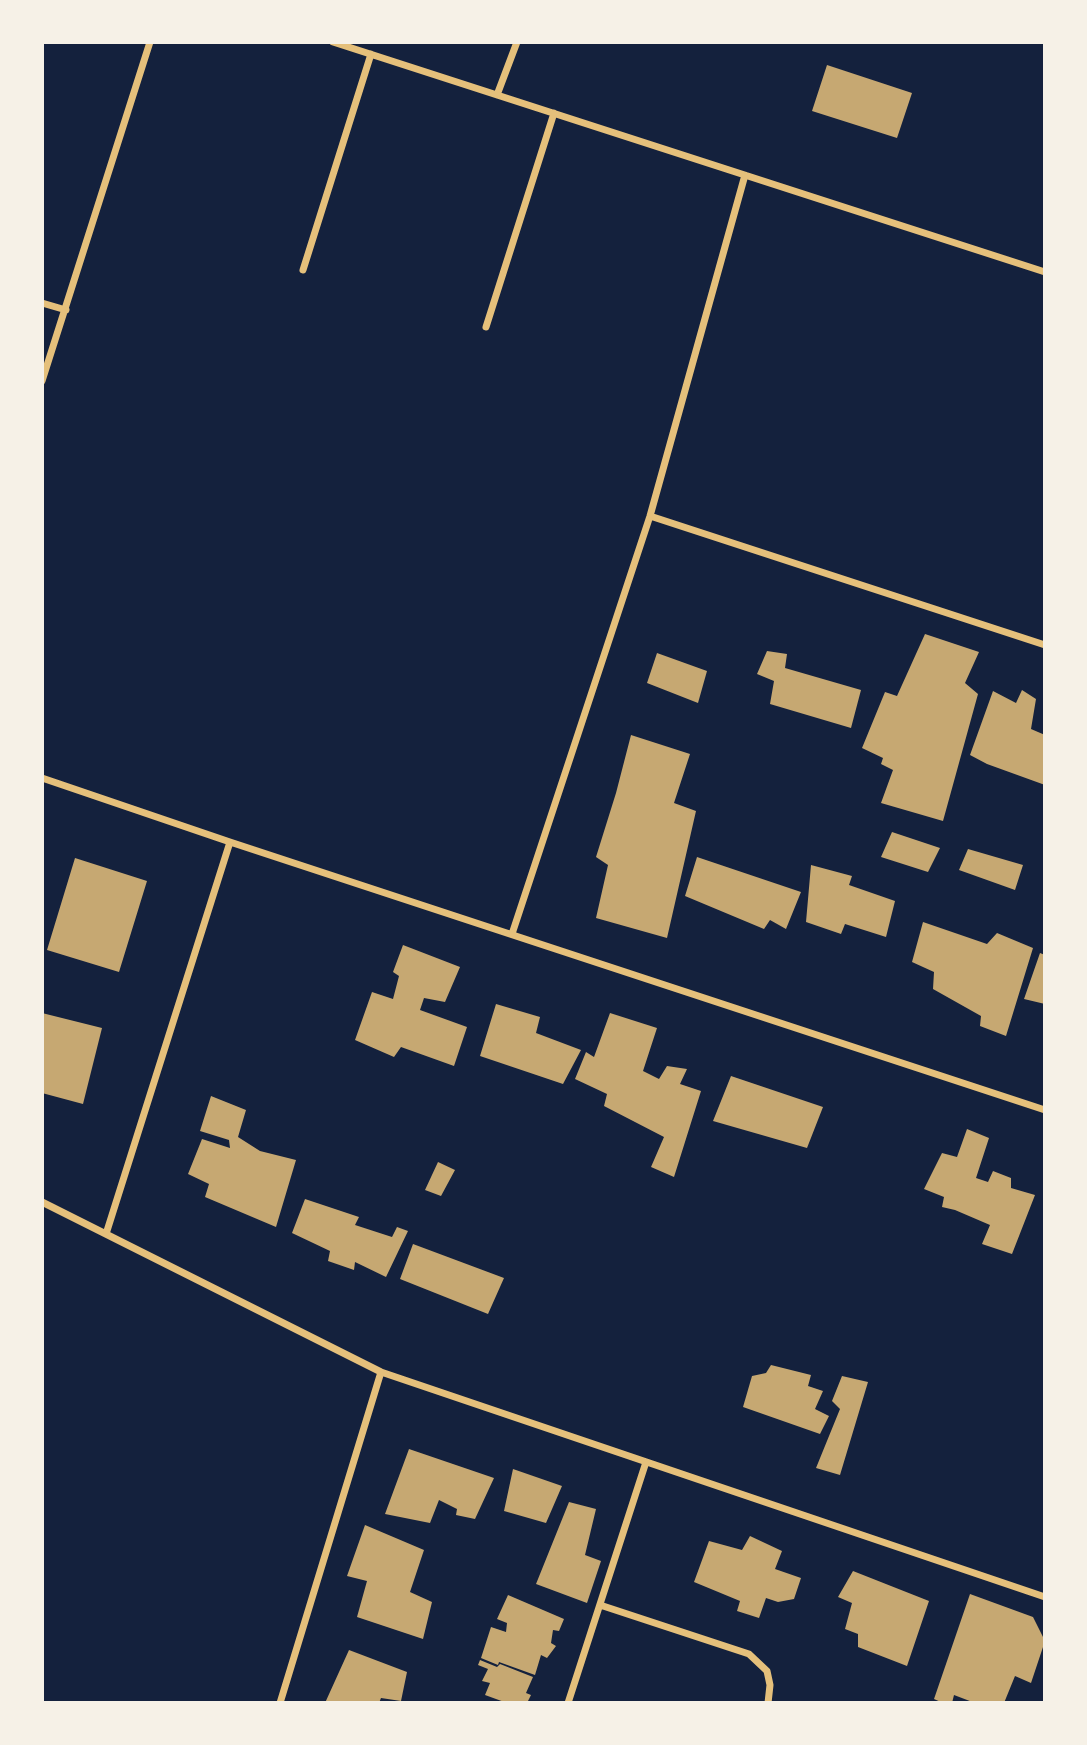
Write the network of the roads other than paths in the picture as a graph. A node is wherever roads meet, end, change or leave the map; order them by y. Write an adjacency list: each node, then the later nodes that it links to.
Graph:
1 (150, 42): 11 (street)
2 (334, 42): 4 (street)
3 (517, 42): 5 (street)
4 (371, 54): 5 (street); 8 (street)
5 (497, 95): 6 (street)
6 (554, 113): 7 (street); 12 (street)
7 (745, 175): 9 (street); 14 (street)
8 (303, 270)
9 (1045, 272)
10 (42, 303): 11 (street)
11 (65, 310): 13 (street)
12 (486, 327)
13 (42, 381)
14 (650, 516): 15 (street); 18 (street)
15 (1045, 645)
16 (42, 778): 17 (street)
17 (230, 842): 18 (street); 21 (street)
18 (512, 934): 19 (street)
19 (1045, 1110)
20 (42, 1202): 21 (street)
21 (106, 1234): 22 (street)
22 (382, 1372): 23 (street); 26 (street)
23 (646, 1462): 24 (street); 25 (street)
24 (1045, 1597)
25 (600, 1605): 27 (street); 28 (street)
26 (280, 1703)
27 (568, 1703)
28 (768, 1703)

